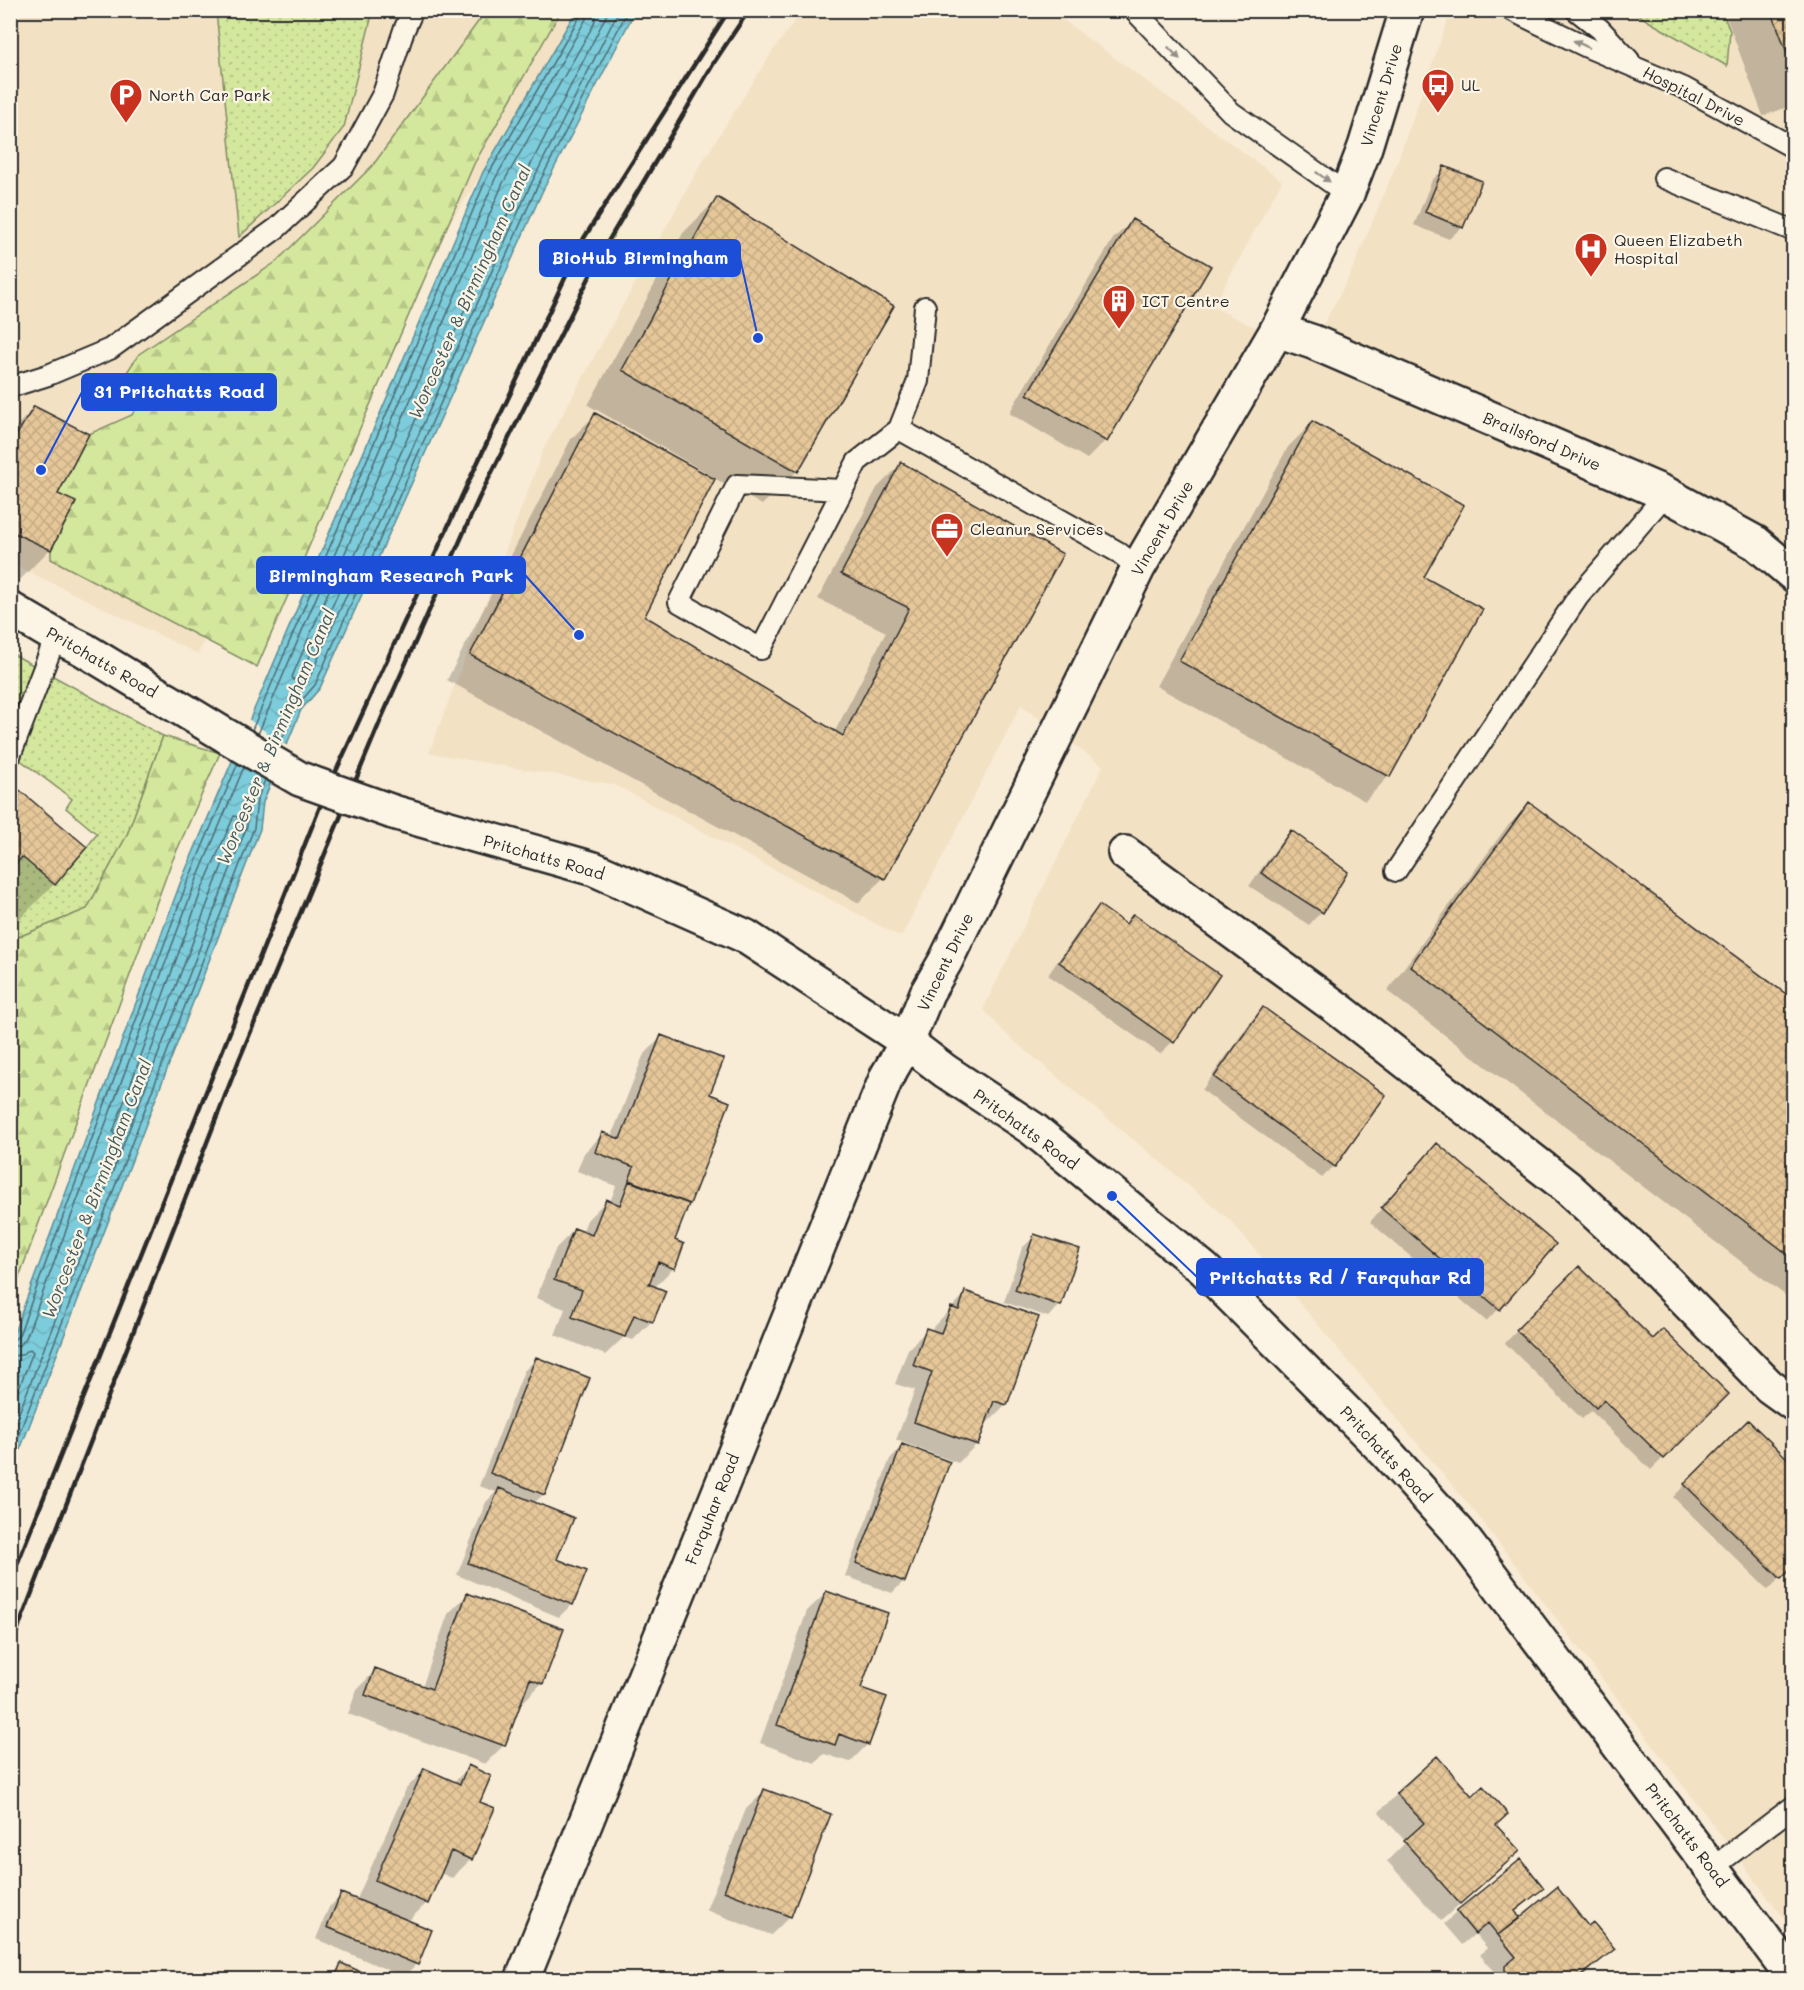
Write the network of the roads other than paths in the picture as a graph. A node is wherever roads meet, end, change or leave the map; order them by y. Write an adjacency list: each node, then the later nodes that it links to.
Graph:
1 (413, 10): 13 (lane)
2 (1134, 10): 9 (lane, one-way to 9)
3 (1407, 10): 9 (street, Vincent Drive)
4 (1511, 10): 6 (lane, one-way to 4)
5 (1576, 10): 6 (lane, Hospital Drive)
6 (1635, 67): 7 (lane, Hospital Drive)
7 (1794, 148)
8 (1664, 178): 10 (lane)
9 (1347, 194): 12 (street, Vincent Drive)
10 (1794, 231)
11 (924, 307): 14 (lane)
12 (1277, 330): 16 (street, Brailsford Drive); 17 (street, Vincent Drive)
13 (10, 387)
14 (899, 429): 15 (lane); 17 (lane)
15 (842, 490): 15 (lane)
16 (1666, 494): 18 (street, Brailsford Drive); 23 (lane)
17 (1138, 568): 24 (street, Vincent Drive)
18 (1794, 575)
19 (10, 609): 20 (street, Pritchatts Road)
20 (56, 636): 21 (lane); 24 (street, Pritchatts Road, bridge)
21 (10, 756)
22 (1125, 854): 25 (street)
23 (1396, 871)
24 (908, 1042): 27 (street, Pritchatts Road); 29 (street, Farquhar Road)
25 (1794, 1404)
26 (1794, 1806): 27 (lane)
27 (1712, 1868): 28 (street, Pritchatts Road)
28 (1794, 1978)
29 (522, 1980)

